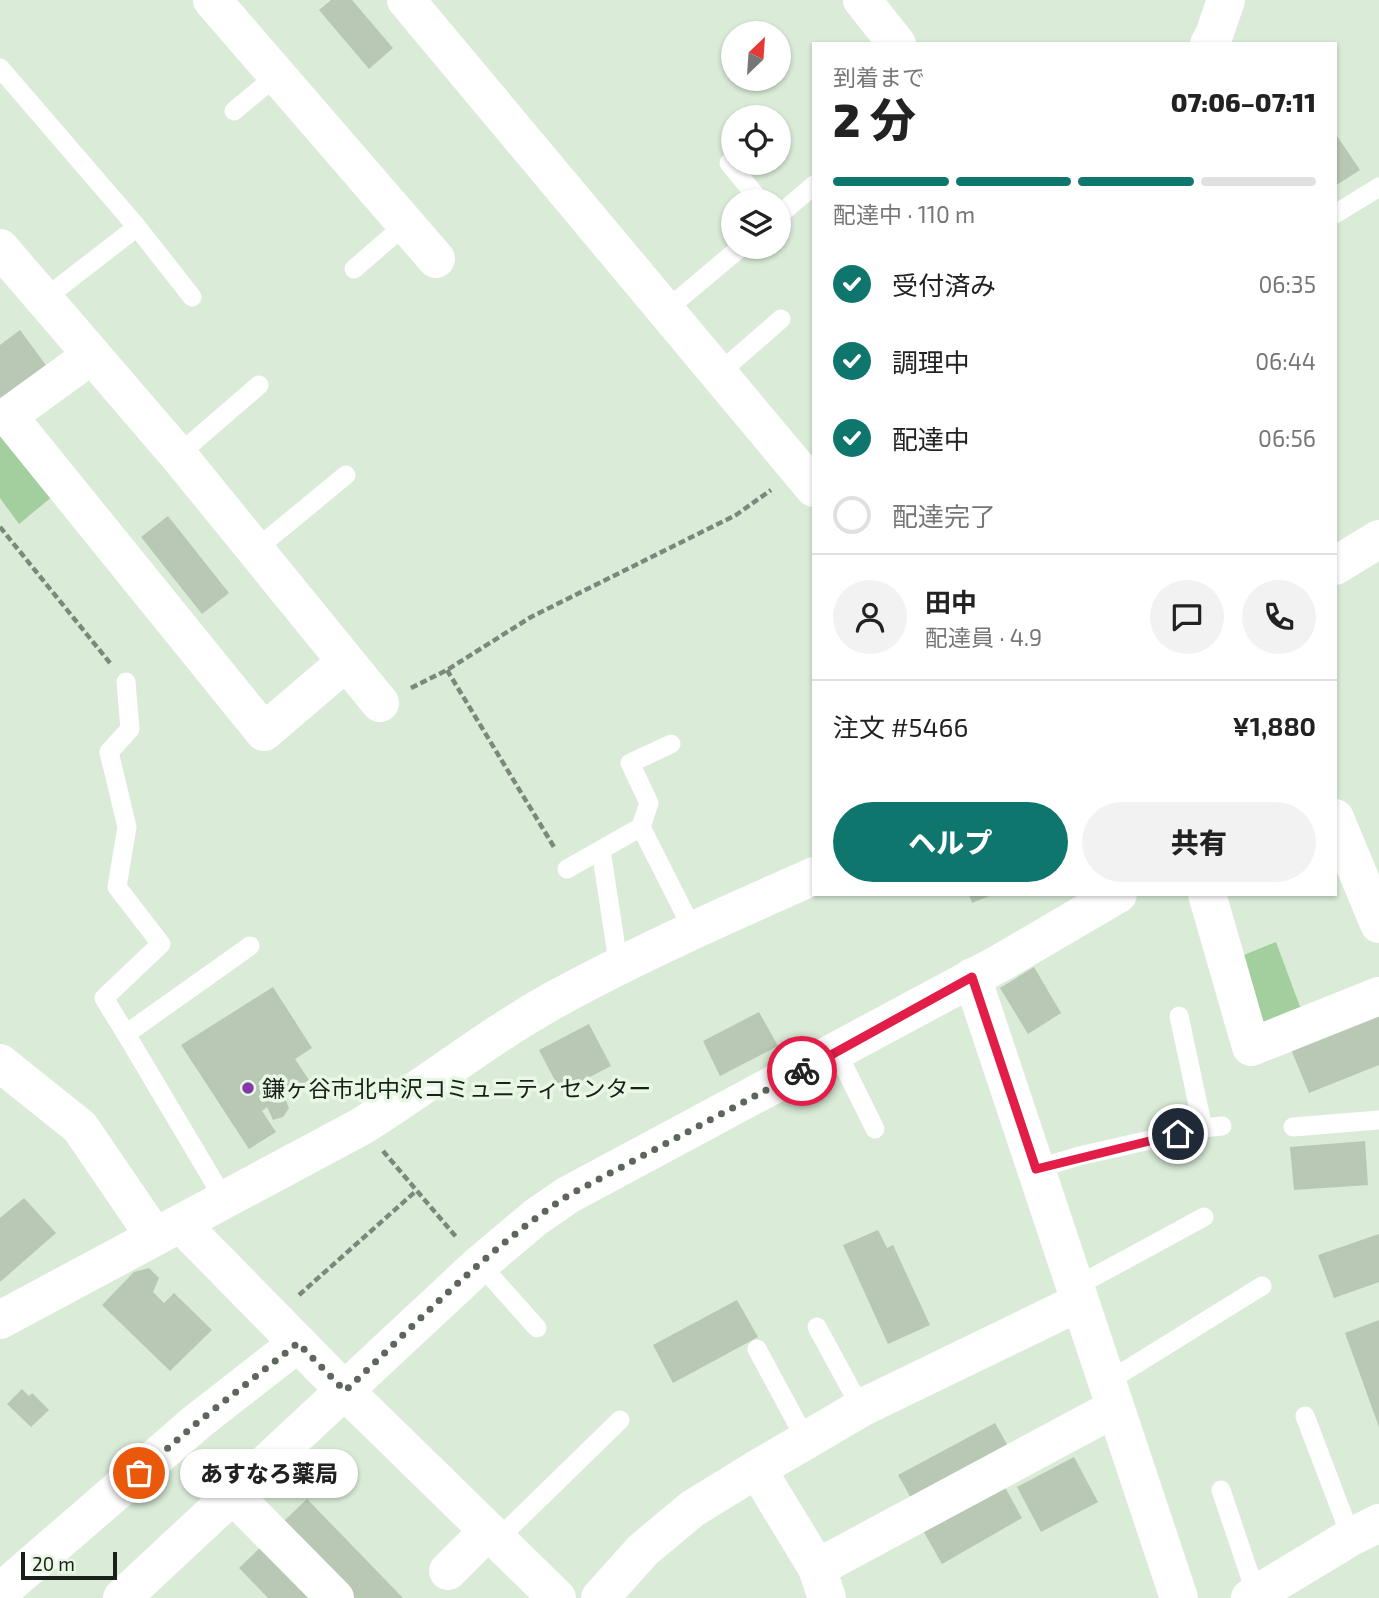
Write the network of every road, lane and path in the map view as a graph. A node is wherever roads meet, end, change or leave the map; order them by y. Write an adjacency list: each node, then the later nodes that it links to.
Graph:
1 (212, 0): 8 (street)
2 (406, 0): 24 (street)
3 (862, 0): 5 (street)
4 (1226, 0): 6 (street)
5 (895, 42)
6 (1210, 42)
7 (0, 68): 17 (lane)
8 (277, 75): 9 (lane); 16 (street)
9 (234, 111)
10 (739, 175): 13 (lane)
11 (812, 187): 14 (lane)
12 (1379, 187): 15 (lane)
13 (750, 189)
14 (791, 205)
15 (1337, 213)
16 (406, 224): 19 (street); 21 (lane)
17 (137, 227): 22 (lane); 23 (lane)
18 (0, 248): 23 (street)
19 (436, 259)
20 (727, 259): 24 (lane)
21 (354, 269)
22 (192, 297)
23 (44, 299): 26 (street)
24 (666, 310): 27 (street)
25 (781, 319): 27 (lane)
26 (92, 355): 29 (street); 36 (street)
27 (719, 373): 31 (street)
28 (259, 385): 29 (lane)
29 (178, 455): 34 (street)
30 (346, 475): 34 (lane)
31 (811, 478): 37 (path)
32 (0, 527): 38 (path)
33 (1379, 539): 35 (street)
34 (255, 550): 36 (street)
35 (1337, 564)
36 (346, 662): 39 (street)
37 (447, 670): 39 (path); 44 (path)
38 (126, 682): 55 (lane)
39 (380, 703)
40 (671, 744): 42 (lane)
41 (1337, 823): 48 (street)
42 (642, 827): 43 (lane); 49 (lane)
43 (601, 850): 44 (lane); 51 (lane)
44 (567, 869)
45 (812, 877): 49 (street)
46 (1114, 896): 52 (street)
47 (1208, 896): 53 (street)
48 (1379, 924)
49 (693, 930): 51 (street)
50 (250, 946): 55 (lane)
51 (619, 968): 59 (street)
52 (972, 977): 56 (street); 62 (street)
53 (1379, 996)
54 (1179, 1016): 62 (lane)
55 (126, 1034): 64 (lane)
56 (837, 1052): 61 (lane); 67 (street)
57 (0, 1063): 66 (street)
58 (1379, 1121): 60 (lane)
59 (362, 1126): 63 (path); 64 (street)
60 (1293, 1127)
61 (875, 1129)
62 (1036, 1169): 69 (street)
63 (416, 1191): 67 (path); 73 (path)
64 (224, 1199): 66 (street)
65 (1204, 1217): 69 (lane)
66 (168, 1230): 70 (street); 73 (street)
67 (480, 1264): 72 (lane); 75 (street)
68 (1262, 1286): 76 (lane)
69 (1078, 1294): 76 (street); 77 (street)
70 (0, 1320)
71 (817, 1327): 77 (lane)
72 (537, 1328)
73 (286, 1331): 75 (street); 88 (street)
74 (757, 1349): 80 (lane)
75 (345, 1391): 83 (street); 85 (street)
76 (1111, 1395): 87 (street); 94 (street)
77 (861, 1408): 80 (street)
78 (1305, 1416): 84 (lane)
79 (620, 1420): 85 (lane)
80 (806, 1440): 81 (street)
81 (757, 1469): 87 (street); 93 (street)
82 (1221, 1490): 90 (lane)
83 (233, 1495): 89 (street); 91 (street)
84 (1365, 1530): 90 (street)
85 (493, 1535): 86 (street); 92 (street)
86 (448, 1571)
87 (822, 1583)
88 (0, 1592)
89 (138, 1593)
90 (1253, 1596)
91 (335, 1598)
92 (557, 1598)
93 (600, 1598)
94 (1179, 1598)

